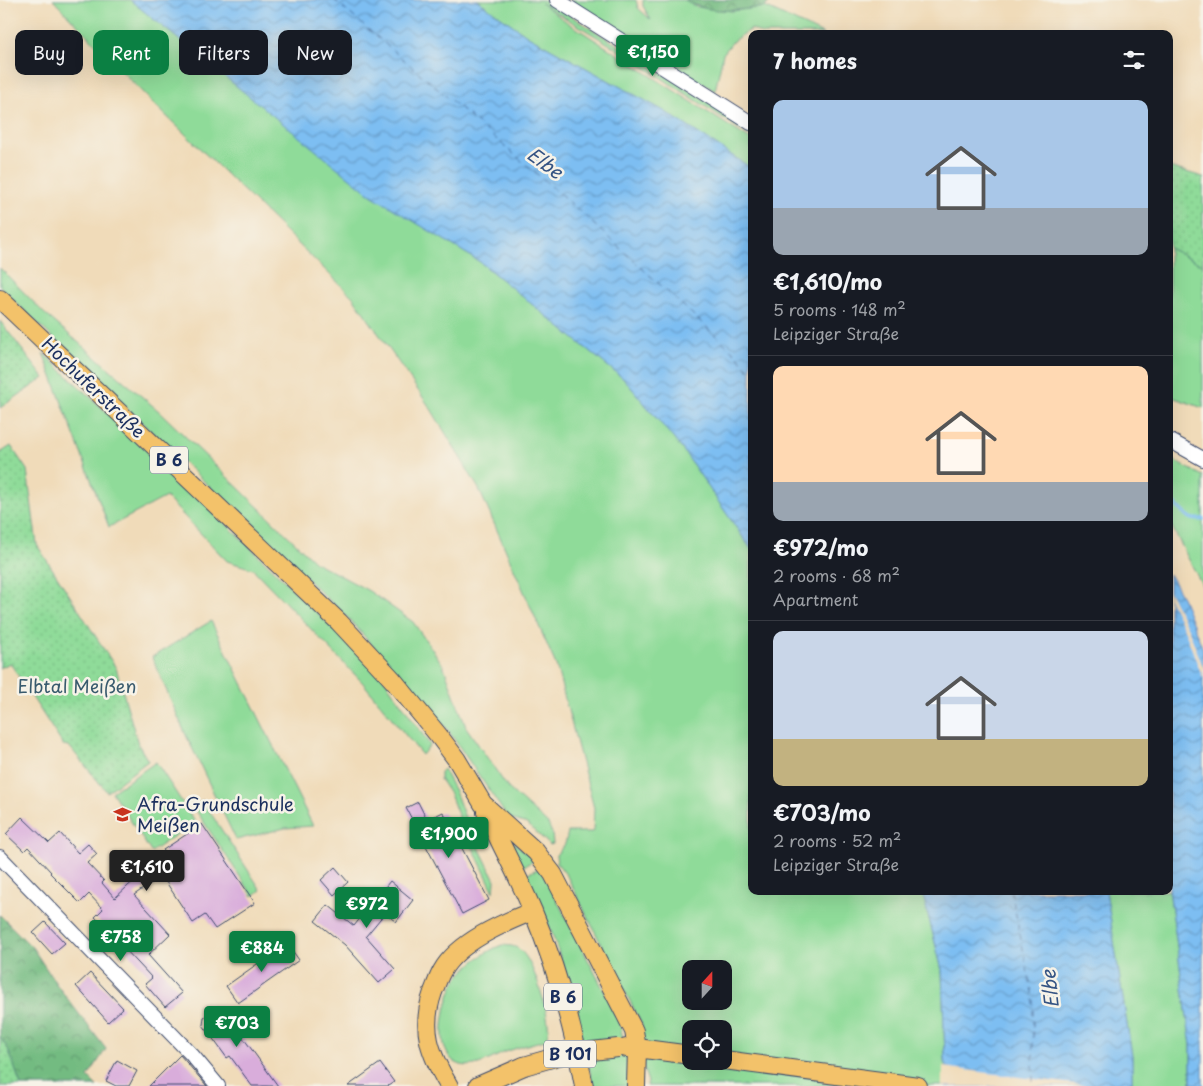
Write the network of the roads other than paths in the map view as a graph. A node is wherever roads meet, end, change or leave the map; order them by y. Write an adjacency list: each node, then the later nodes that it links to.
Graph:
1 (557, 0): 2 (street)
2 (748, 121)
3 (0, 298): 6 (main road, Hochuferstraße / B 6)
4 (1173, 442): 5 (street)
5 (1203, 459)
6 (483, 804): 8 (main road, B 6); 9 (main road)
7 (0, 858): 12 (street)
8 (533, 911): 13 (main road); 15 (main road, B 6)
9 (637, 1048): 10 (main road, B 101); 14 (main road, B 101, bridge); 16 (main road)
10 (682, 1055)
11 (732, 1061): 17 (main road)
12 (218, 1086)
13 (449, 1086)
14 (478, 1086)
15 (584, 1086)
16 (636, 1086)
17 (918, 1086)

